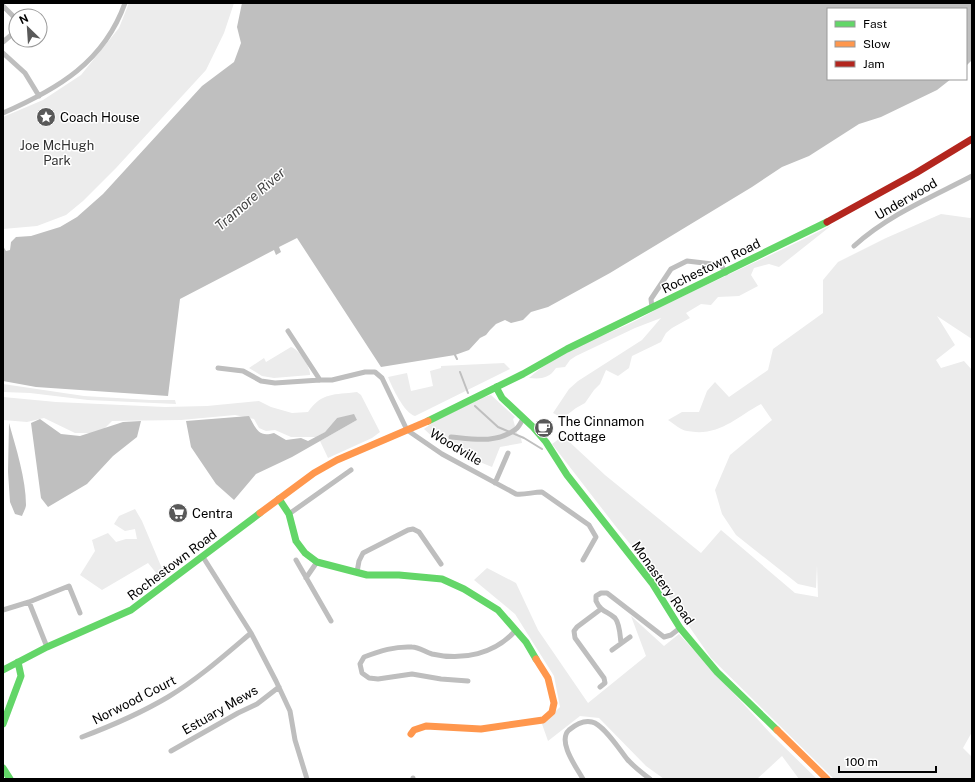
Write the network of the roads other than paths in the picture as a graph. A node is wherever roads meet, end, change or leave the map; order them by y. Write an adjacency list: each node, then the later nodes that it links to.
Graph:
1 (125, 3): 3 (street)
2 (3, 53): 3 (street)
3 (40, 96): 4 (street)
4 (3, 113)
5 (972, 139): 8 (street, Rochestown Road)
6 (972, 176): 7 (street, Underwood)
7 (854, 246)
8 (726, 273): 9 (street, Rochestown Road); 9 (street)
9 (652, 308): 13 (street, Rochestown Road)
10 (288, 331): 12 (street)
11 (218, 368): 12 (street)
12 (320, 380): 15 (street)
13 (496, 387): 14 (street, Monastery Road); 15 (street, Rochestown Road)
14 (523, 419): 16 (street); 34 (street, Monastery Road)
15 (407, 430): 19 (street, Woodville); 20 (street, Rochestown Road)
16 (451, 437)
17 (508, 453): 19 (street)
18 (351, 470): 21 (street)
19 (495, 483): 24 (street, Woodville)
20 (279, 499): 21 (street); 22 (street, Rochestown Road)
21 (289, 514): 25 (street)
22 (203, 557): 36 (street); 39 (street, Rochestown Road)
23 (296, 560): 28 (street)
24 (583, 560)
25 (317, 562): 27 (street); 28 (street)
26 (441, 564): 27 (street)
27 (357, 572): 35 (street)
28 (306, 578): 33 (street)
29 (29, 602): 30 (street); 32 (street); 39 (street)
30 (3, 610)
31 (601, 610): 34 (street); 38 (street); 45 (street)
32 (80, 613)
33 (332, 621)
34 (680, 628): 55 (street, Monastery Road)
35 (516, 630): 43 (street); 47 (street)
36 (251, 633): 44 (street); 48 (street, Norwood Court)
37 (630, 636): 38 (street)
38 (621, 643): 40 (street)
39 (47, 647): 41 (street, Rochestown Road)
40 (612, 650)
41 (18, 662): 42 (street, Rochestown Road); 46 (street)
42 (3, 670)
43 (468, 681)
44 (279, 687): 49 (street, Estuary Mews); 52 (street)
45 (600, 687)
46 (3, 724)
47 (411, 734)
48 (82, 737)
49 (171, 751)
50 (3, 768): 51 (street)
51 (10, 779)
52 (307, 779)
53 (583, 779): 54 (street)
54 (650, 779)
55 (827, 779)

